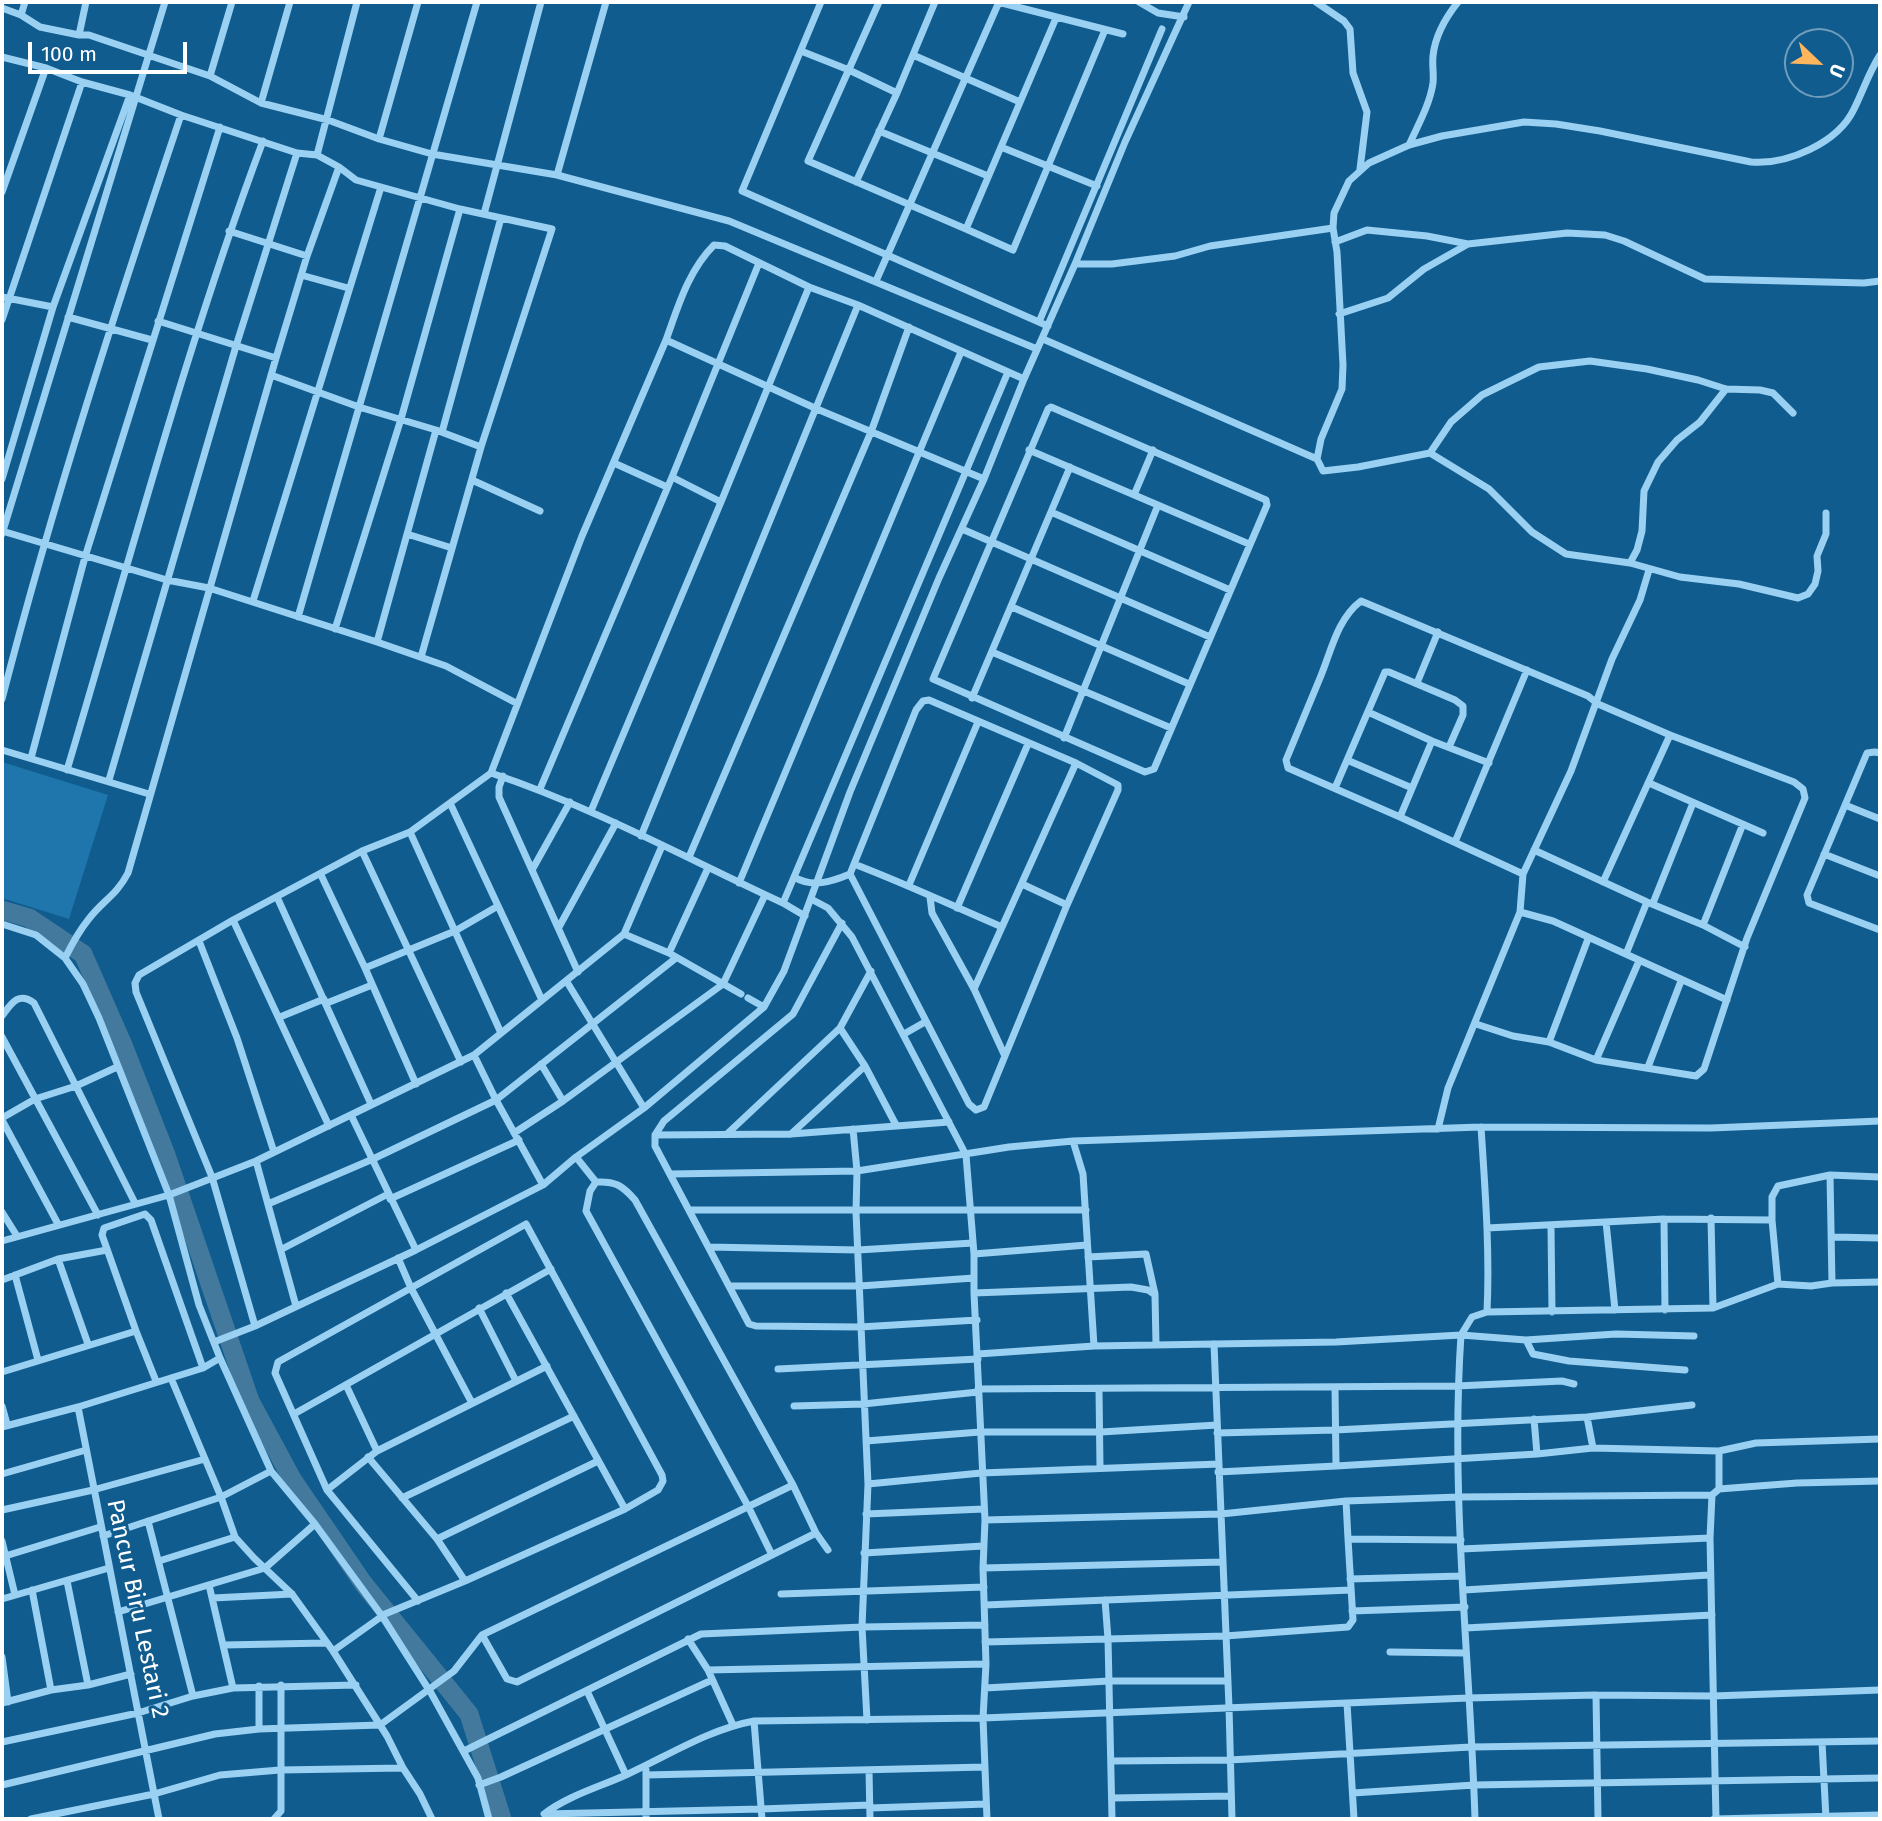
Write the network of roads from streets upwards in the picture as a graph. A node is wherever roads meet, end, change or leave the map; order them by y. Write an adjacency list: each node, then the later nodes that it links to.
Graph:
1 (25, 2): 22 (street)
2 (86, 2): 27 (street)
3 (165, 2): 30 (street)
4 (232, 2): 36 (street)
5 (290, 2): 42 (street)
6 (357, 2): 44 (street)
7 (418, 2): 47 (street)
8 (477, 2): 53 (street)
9 (541, 2): 55 (street)
10 (606, 2): 59 (street)
11 (821, 2): 29 (street)
12 (879, 2): 35 (street)
13 (935, 2): 31 (street)
14 (998, 2): 24 (street); 37 (street)
15 (1139, 2): 23 (street)
16 (1189, 2): 23 (street)
17 (1316, 2): 58 (street)
18 (1446, 2): 21 (street)
19 (1458, 2): 21 (street)
20 (2, 8): 22 (street)
21 (1451, 10): 49 (street)
22 (21, 15): 27 (street)
23 (1184, 17): 64 (street)
24 (1056, 18): 26 (street); 41 (street)
25 (1162, 29): 62 (street)
26 (1105, 30): 28 (street); 56 (street)
27 (79, 34): 30 (street)
28 (1123, 34)
29 (801, 51): 35 (street); 78 (street)
30 (149, 55): 36 (street); 40 (street)
31 (913, 55): 37 (street); 39 (street)
32 (1880, 55): 49 (street)
33 (2, 58): 34 (street)
34 (46, 68): 38 (street); 65 (street)
35 (849, 70): 39 (street); 61 (street)
36 (210, 76): 42 (street)
37 (967, 79): 41 (street); 52 (street)
38 (82, 82): 40 (street); 86 (street)
39 (897, 93): 46 (street)
40 (133, 96): 43 (street); 88 (street); 90 (street)
41 (1020, 102): 50 (street)
42 (261, 103): 44 (street)
43 (181, 115): 45 (street); 95 (street)
44 (328, 120): 47 (street); 54 (street)
45 (220, 127): 48 (street); 92 (street)
46 (879, 131): 52 (street); 61 (street)
47 (379, 139): 53 (street)
48 (263, 141): 51 (street); 73 (street)
49 (1409, 145): 58 (street)
50 (1001, 147): 56 (street); 60 (street)
51 (297, 153): 54 (street); 75 (street)
52 (934, 153): 60 (street); 67 (street)
53 (432, 154): 55 (street); 66 (street)
54 (317, 155): 57 (street)
55 (497, 165): 59 (street); 69 (street)
56 (1049, 166): 62 (street); 72 (street)
57 (339, 167): 63 (street); 77 (street)
58 (1360, 169): 71 (street)
59 (557, 175): 82 (street)
60 (988, 176): 72 (street)
61 (856, 182): 67 (street)
62 (1096, 186): 64 (street); 93 (street)
63 (381, 187): 66 (street); 85 (street)
64 (1105, 190): 80 (street)
65 (2, 191)
66 (421, 198): 68 (street); 112 (street)
67 (909, 206): 72 (street); 78 (street)
68 (460, 209): 69 (street); 115 (street)
69 (484, 214): 70 (street)
70 (501, 218): 116 (street); 118 (street)
71 (1332, 228): 74 (street); 80 (street)
72 (966, 229)
73 (229, 231): 75 (street); 97 (street)
74 (1335, 242): 76 (street); 89 (street)
75 (267, 243): 77 (street); 101 (street)
76 (1468, 244): 83 (street); 89 (street)
77 (307, 256): 81 (street)
78 (887, 256): 82 (street); 93 (street)
79 (759, 262): 84 (street); 100 (street); 105 (street)
80 (1075, 264): 94 (street)
81 (301, 275): 85 (street); 104 (street)
82 (876, 281): 102 (street)
83 (1880, 281)
84 (808, 287): 87 (street); 109 (street)
85 (348, 288): 111 (street)
86 (5, 298): 88 (street); 91 (street)
87 (858, 305): 96 (street); 113 (street)
88 (54, 307): 128 (street)
89 (1339, 314): 123 (street)
90 (68, 317): 95 (street); 139 (street)
91 (2, 320)
92 (158, 321): 97 (street); 99 (street)
93 (1039, 322): 94 (street)
94 (1048, 326): 98 (street)
95 (109, 327): 99 (street); 142 (street)
96 (909, 327): 103 (street); 117 (street)
97 (197, 333): 101 (street); 149 (street)
98 (1043, 339): 102 (street); 123 (street)
99 (152, 340): 146 (street)
100 (666, 340): 105 (street); 124 (street)
101 (236, 346): 104 (street); 151 (street)
102 (1037, 349): 108 (street)
103 (961, 352): 106 (street); 121 (street)
104 (276, 358): 107 (street)
105 (717, 363): 109 (street); 127 (street)
106 (1008, 372): 108 (street); 126 (street)
107 (271, 375): 111 (street); 152 (street)
108 (1024, 379): 129 (street)
109 (769, 387): 113 (street); 133 (street)
110 (1726, 389): 114 (street); 122 (street); 148 (street)
111 (316, 392): 112 (street); 155 (street)
112 (359, 407): 115 (street); 157 (street)
113 (817, 409): 117 (street); 207 (street)
114 (1793, 412)
115 (401, 419): 116 (street); 158 (street)
116 (439, 431): 118 (street); 140 (street)
117 (871, 432): 121 (street); 213 (street)
118 (481, 447): 130 (street)
119 (1029, 450): 120 (street); 125 (street); 141 (street)
120 (1153, 450): 132 (street); 143 (street)
121 (921, 453): 126 (street); 223 (street)
122 (1430, 453): 123 (street); 148 (street)
123 (1317, 459)
124 (614, 463): 131 (street); 171 (street)
125 (1070, 467): 132 (street); 136 (street)
126 (967, 471): 129 (street); 221 (street)
127 (672, 477): 131 (street); 133 (street)
128 (2, 479)
129 (984, 479): 138 (street)
130 (472, 480): 135 (street); 144 (street)
131 (667, 487): 194 (street)
132 (1134, 495): 134 (street)
133 (722, 502): 200 (street)
134 (1158, 505): 143 (street); 145 (street)
135 (540, 511)
136 (1051, 512): 145 (street); 147 (street)
137 (1826, 513): 150 (street)
138 (965, 530): 141 (street); 224 (street)
139 (2, 532): 142 (street)
140 (407, 534): 144 (street); 161 (street)
141 (988, 540): 147 (street); 169 (street)
142 (43, 543): 146 (street); 170 (street)
143 (1249, 544): 153 (street)
144 (452, 548): 164 (street)
145 (1138, 550): 153 (street); 154 (street)
146 (85, 557): 149 (street); 183 (street)
147 (1032, 558): 154 (street); 156 (street)
148 (1630, 563): 150 (street)
149 (127, 569): 151 (street); 187 (street)
150 (1649, 570): 172 (street)
151 (167, 580): 152 (street); 190 (street)
152 (209, 587): 155 (street); 195 (street)
153 (1230, 590): 160 (street)
154 (1121, 597): 160 (street); 162 (street)
155 (253, 601): 157 (street)
156 (1012, 607): 162 (street); 163 (street)
157 (298, 617): 158 (street)
158 (335, 629): 161 (street)
159 (1438, 632): 165 (street); 166 (street); 192 (street)
160 (1210, 637): 167 (street)
161 (377, 642): 164 (street)
162 (1102, 645): 167 (street); 168 (street)
163 (992, 652): 168 (street); 169 (street)
164 (421, 657): 171 (street)
165 (1527, 670): 172 (street); 186 (street)
166 (1417, 683): 173 (street); 180 (street)
167 (1189, 684): 175 (street)
168 (1083, 692): 175 (street); 177 (street)
169 (972, 698): 177 (street)
170 (2, 699)
171 (516, 704): 188 (street)
172 (1598, 704): 176 (street); 210 (street)
173 (1368, 712): 178 (street); 184 (street)
174 (978, 722): 179 (street); 214 (street); 226 (street)
175 (1171, 728): 177 (street)
176 (1670, 735): 191 (street); 249 (street)
177 (1064, 738)
178 (1432, 741): 180 (street); 193 (street)
179 (1028, 744): 185 (street); 235 (street)
180 (1449, 747): 186 (street)
181 (2, 750): 183 (street)
182 (1880, 754): 199 (street)
183 (31, 758): 187 (street)
184 (1347, 760): 192 (street); 193 (street)
185 (1076, 763): 225 (street); 233 (street)
186 (1489, 763): 208 (street)
187 (66, 770): 190 (street)
188 (491, 773): 189 (street); 197 (street)
189 (503, 776): 194 (street); 216 (street)
190 (109, 780): 195 (street)
191 (1648, 783): 198 (street); 222 (street)
192 (1335, 788): 201 (street)
193 (1412, 788): 201 (street)
194 (540, 789): 196 (street)
195 (149, 794): 252 (street)
196 (570, 802): 200 (street); 216 (street)
197 (450, 803): 205 (street); 234 (street)
198 (1693, 803): 204 (street); 232 (street)
199 (1844, 806): 202 (street); 212 (street)
200 (591, 811): 203 (street)
201 (1400, 817): 208 (street)
202 (1880, 819)
203 (616, 823): 207 (street); 243 (street)
204 (1743, 824): 206 (street); 241 (street)
205 (410, 832): 211 (street); 245 (street)
206 (1763, 833)
207 (641, 836): 209 (street)
208 (1455, 842): 218 (street)
209 (662, 846): 213 (street); 246 (street)
210 (1534, 849): 218 (street); 222 (street)
211 (362, 851): 219 (street); 250 (street)
212 (1824, 854): 220 (street); 244 (street)
213 (689, 857): 215 (street)
214 (854, 864): 217 (street); 226 (street)
215 (708, 868): 223 (street); 253 (street)
216 (532, 870): 243 (street)
217 (850, 874): 224 (street); 269 (street)
218 (1523, 874): 236 (street)
219 (321, 875): 228 (street); 255 (street)
220 (1880, 876)
221 (794, 877): 224 (street); 231 (street)
222 (1603, 882): 232 (street)
223 (739, 883): 227 (street)
224 (815, 884): 230 (street)
225 (1022, 884): 233 (street); 242 (street)
226 (909, 885): 229 (street)
227 (765, 895): 231 (street); 260 (street)
228 (277, 897): 238 (street); 265 (street)
229 (930, 897): 235 (street); 262 (street)
230 (811, 900): 237 (street); 239 (street)
231 (783, 903): 237 (street)
232 (1650, 903): 241 (street); 251 (street)
233 (1067, 905): 277 (street)
234 (498, 906): 245 (street); 263 (street)
235 (957, 908): 242 (street)
236 (1520, 912): 247 (street); 270 (street)
237 (805, 916): 266 (street)
238 (233, 920): 248 (street); 268 (street)
239 (842, 923): 256 (street); 303 (street)
240 (2, 924): 252 (street)
241 (1703, 925): 249 (street)
242 (1002, 927): 262 (street)
243 (559, 928): 257 (street)
244 (1880, 930)
245 (455, 932): 250 (street); 273 (street)
246 (624, 934): 253 (street); 257 (street)
247 (1588, 939): 251 (street); 276 (street)
248 (199, 941): 307 (street); 315 (street)
249 (1745, 947): 264 (street)
250 (411, 951): 255 (street); 280 (street)
251 (1626, 954): 254 (street)
252 (66, 955): 284 (street)
253 (673, 956): 260 (street); 271 (street)
254 (1639, 961): 258 (street); 279 (street)
255 (365, 968): 261 (street)
256 (871, 971): 272 (street); 274 (street)
257 (578, 972): 259 (street)
258 (1681, 981): 264 (street); 285 (street)
259 (567, 982): 263 (street); 271 (street)
260 (723, 984): 266 (street); 281 (street)
261 (372, 985): 265 (street); 286 (street)
262 (974, 989): 277 (street)
263 (542, 1000): 273 (street)
264 (1727, 1000): 285 (street)
265 (325, 1001): 268 (street); 291 (street)
266 (764, 1007): 292 (street)
267 (2, 1016): 287 (street)
268 (280, 1017): 298 (street)
269 (925, 1022): 274 (street); 277 (street)
270 (1476, 1024): 276 (street); 301 (street)
271 (592, 1025): 281 (street); 282 (street)
272 (840, 1028): 283 (street); 302 (street)
273 (501, 1033): 278 (street)
274 (904, 1034): 296 (street)
275 (2, 1037): 288 (street)
276 (1549, 1042): 279 (street)
277 (1004, 1054)
278 (474, 1055): 280 (street); 289 (street)
279 (1596, 1060): 285 (street)
280 (461, 1062): 286 (street)
281 (616, 1063): 290 (street); 292 (street)
282 (541, 1064): 289 (street); 290 (street)
283 (865, 1066): 297 (street); 304 (street)
284 (117, 1067): 287 (street); 319 (street)
285 (1648, 1067)
286 (416, 1084): 291 (street)
287 (76, 1086): 288 (street); 321 (street)
288 (35, 1099): 294 (street); 328 (street)
289 (495, 1100): 305 (street); 310 (street)
290 (563, 1101): 305 (street)
291 (371, 1104): 293 (street)
292 (644, 1108): 309 (street)
293 (351, 1115): 298 (street); 310 (street)
294 (2, 1119): 333 (street)
295 (1880, 1121): 299 (street)
296 (949, 1122): 297 (street); 308 (street)
297 (896, 1125): 300 (street)
298 (329, 1126): 307 (street)
299 (1481, 1127): 301 (street); 335 (street)
300 (853, 1129): 304 (street); 312 (street)
301 (1438, 1129): 306 (street)
302 (727, 1134): 303 (street); 304 (street)
303 (655, 1135): 313 (street)
304 (791, 1135)
305 (516, 1137): 318 (street); 320 (street)
306 (1073, 1141): 308 (street); 324 (street)
307 (274, 1152): 311 (street)
308 (965, 1155): 312 (street); 325 (street)
309 (576, 1157): 317 (street); 318 (street)
310 (373, 1159): 320 (street); 322 (street)
311 (256, 1161): 315 (street); 322 (street)
312 (857, 1171): 313 (street); 327 (street)
313 (671, 1174): 323 (street)
314 (1830, 1175): 316 (street); 331 (street); 337 (street)
315 (212, 1177): 319 (street); 374 (street)
316 (1880, 1177)
317 (596, 1182): 439 (street); 447 (street)
318 (543, 1185): 345 (street)
319 (172, 1194): 321 (street); 380 (street)
320 (389, 1197): 343 (street); 345 (street)
321 (135, 1203): 328 (street)
322 (268, 1204): 343 (street)
323 (689, 1210): 327 (street); 342 (street)
324 (1086, 1210): 325 (street); 341 (street)
325 (972, 1211): 327 (street); 340 (street)
326 (2, 1212): 336 (street)
327 (856, 1212): 346 (street)
328 (98, 1215): 333 (street)
329 (1711, 1218): 330 (street); 331 (street); 367 (street)
330 (1664, 1219): 332 (street); 369 (street)
331 (1772, 1220): 357 (street)
332 (1606, 1222): 334 (street); 368 (street)
333 (58, 1224): 336 (street)
334 (1551, 1226): 335 (street); 371 (street)
335 (1487, 1228): 370 (street)
336 (17, 1236): 339 (street)
337 (1833, 1237): 338 (street); 356 (street)
338 (1880, 1238)
339 (2, 1241)
340 (973, 1243): 346 (street); 347 (street)
341 (1087, 1245): 347 (street); 348 (street)
342 (709, 1247): 346 (street); 358 (street)
343 (282, 1249): 365 (street)
344 (107, 1250): 350 (street); 375 (street); 390 (street)
345 (416, 1250): 349 (street)
346 (858, 1250): 359 (street)
347 (974, 1254): 353 (street)
348 (1088, 1257): 361 (street); 364 (street)
349 (398, 1258): 360 (street); 365 (street)
350 (58, 1259): 352 (street); 381 (street)
351 (551, 1269): 360 (street); 362 (street); 448 (street)
352 (15, 1275): 354 (street); 387 (street)
353 (974, 1278): 359 (street); 363 (street)
354 (2, 1280)
355 (1880, 1282): 356 (street)
356 (1832, 1283): 357 (street)
357 (1778, 1284): 367 (street)
358 (729, 1286): 359 (street); 373 (street)
359 (860, 1286): 373 (street)
360 (411, 1288): 376 (street); 410 (street)
361 (1089, 1288): 363 (street); 364 (street); 384 (street)
362 (506, 1293): 366 (street); 388 (street)
363 (974, 1293): 372 (street)
364 (1155, 1295): 382 (street)
365 (296, 1306): 374 (street)
366 (479, 1308): 376 (street); 396 (street)
367 (1713, 1308): 369 (street)
368 (1615, 1310): 369 (street); 371 (street)
369 (1665, 1310)
370 (1486, 1312): 371 (street); 377 (street)
371 (1552, 1312)
372 (977, 1320): 373 (street); 385 (street)
373 (860, 1327): 389 (street)
374 (251, 1328): 380 (street)
375 (136, 1331): 381 (street); 395 (street)
376 (436, 1333): 398 (street); 404 (street)
377 (1461, 1335): 379 (street); 383 (street); 399 (street)
378 (1693, 1336): 379 (street)
379 (1526, 1340): 392 (street)
380 (214, 1342): 386 (street)
381 (88, 1344): 387 (street)
382 (1156, 1344): 383 (street); 384 (street)
383 (1214, 1344): 402 (street)
384 (1094, 1346): 385 (street)
385 (978, 1357): 389 (street); 403 (street)
386 (220, 1358): 390 (street); 434 (street)
387 (38, 1360): 393 (street)
388 (547, 1366): 396 (street); 411 (street)
389 (861, 1366): 391 (street); 405 (street)
390 (203, 1368): 394 (street)
391 (778, 1369)
392 (1685, 1370)
393 (2, 1372)
394 (171, 1378): 395 (street); 429 (street)
395 (156, 1381): 409 (street)
396 (516, 1381): 404 (street)
397 (1574, 1384): 399 (street)
398 (346, 1385): 410 (street); 424 (street)
399 (1457, 1385): 400 (street); 414 (street)
400 (1335, 1387): 402 (street); 417 (street)
401 (1099, 1389): 402 (street); 403 (street); 419 (street)
402 (1217, 1389): 416 (street)
403 (978, 1391): 405 (street); 418 (street)
404 (472, 1403): 424 (street)
405 (863, 1404): 408 (street); 421 (street)
406 (1692, 1405): 412 (street)
407 (2, 1406): 415 (street)
408 (793, 1406)
409 (78, 1407): 415 (street); 423 (street, Pancur Biru Lestari 2)
410 (294, 1414): 441 (street)
411 (573, 1416): 430 (street); 445 (street)
412 (1587, 1417): 413 (street); 422 (street)
413 (1534, 1419): 414 (street); 426 (street)
414 (1457, 1422): 417 (street); 428 (street)
415 (5, 1426)
416 (1217, 1429): 417 (street); 419 (street); 433 (street)
417 (1335, 1430): 431 (street)
418 (980, 1432): 419 (street); 421 (street); 435 (street)
419 (1101, 1432): 432 (street)
420 (1880, 1439): 425 (street)
421 (866, 1441): 438 (street)
422 (1593, 1448): 425 (street); 426 (street)
423 (86, 1450): 436 (street); 440 (street, Pancur Biru Lestari 2)
424 (377, 1451): 427 (street)
425 (1718, 1451): 442 (street)
426 (1537, 1454): 428 (street)
427 (368, 1457): 441 (street); 445 (street)
428 (1458, 1458): 431 (street); 444 (street)
429 (205, 1459): 440 (street); 443 (street)
430 (598, 1461): 448 (street); 461 (street)
431 (1336, 1466): 433 (street)
432 (1100, 1468): 433 (street); 435 (street)
433 (1218, 1468): 452 (street)
434 (271, 1471): 443 (street); 455 (street)
435 (981, 1473): 438 (street); 449 (street)
436 (2, 1474)
437 (1880, 1480): 442 (street)
438 (868, 1484): 451 (street)
439 (793, 1485): 447 (street); 457 (street)
440 (93, 1490): 450 (street); 456 (street, Pancur Biru Lestari 2)
441 (327, 1490): 495 (street)
442 (1716, 1492): 444 (street); 460 (street)
443 (221, 1497): 454 (street); 459 (street)
444 (1459, 1497): 446 (street); 463 (street)
445 (402, 1498): 461 (street)
446 (1346, 1501): 452 (street); 462 (street)
447 (748, 1506): 469 (street); 505 (street)
448 (625, 1509): 480 (street)
449 (984, 1509): 451 (street); 453 (street)
450 (2, 1510)
451 (866, 1514): 468 (street)
452 (1221, 1514): 453 (street); 472 (street)
453 (985, 1520): 465 (street)
454 (148, 1521): 458 (street); 471 (street)
455 (315, 1524): 473 (street); 500 (street)
456 (100, 1527): 458 (street, Pancur Biru Lestari 2); 470 (street)
457 (816, 1533): 467 (street); 469 (street)
458 (103, 1536): 475 (street, Pancur Biru Lestari 2)
459 (235, 1537): 471 (street); 473 (street)
460 (1710, 1538): 466 (street); 476 (street)
461 (437, 1539): 480 (street)
462 (1348, 1539): 463 (street); 478 (street)
463 (1461, 1540): 466 (street)
464 (2, 1541): 470 (street)
465 (983, 1546): 468 (street); 474 (street)
466 (1461, 1549): 477 (street)
467 (828, 1550)
468 (863, 1553): 484 (street)
469 (772, 1555): 505 (street)
470 (4, 1557): 489 (street)
471 (159, 1561): 491 (street)
472 (1222, 1562): 474 (street); 490 (street)
473 (265, 1568): 481 (street); 487 (street)
474 (983, 1568): 482 (street)
475 (110, 1569): 479 (street); 499 (street, Pancur Biru Lestari 2)
476 (1709, 1575): 486 (street); 501 (street)
477 (1462, 1576): 478 (street); 486 (street)
478 (1350, 1579): 485 (street)
479 (67, 1581): 483 (street); 523 (street)
480 (465, 1581): 495 (street)
481 (209, 1586): 491 (street); 492 (street)
482 (984, 1587): 484 (street); 496 (street)
483 (32, 1590): 489 (street); 530 (street)
484 (862, 1590): 488 (street); 503 (street)
485 (1351, 1590): 490 (street); 498 (street)
486 (1464, 1590): 497 (street)
487 (292, 1594): 492 (street); 510 (street)
488 (781, 1594)
489 (15, 1595): 493 (street)
490 (1224, 1597): 494 (street); 506 (street)
491 (166, 1598): 499 (street); 534 (street)
492 (213, 1598): 511 (street)
493 (2, 1599)
494 (1105, 1600): 496 (street); 508 (street)
495 (418, 1601): 500 (street)
496 (985, 1605): 502 (street)
497 (1465, 1607): 498 (street); 504 (street)
498 (1352, 1611): 506 (street)
499 (118, 1612): 519 (street, Pancur Biru Lestari 2)
500 (384, 1615): 512 (street); 527 (street)
501 (1712, 1615): 504 (street); 535 (street)
502 (985, 1625): 503 (street); 509 (street)
503 (862, 1627): 507 (street); 517 (street)
504 (1465, 1628): 514 (street)
505 (482, 1635): 527 (street)
506 (1225, 1636): 508 (street); 522 (street)
507 (688, 1639): 518 (street); 532 (street)
508 (1108, 1639): 509 (street); 521 (street)
509 (985, 1642): 516 (street)
510 (326, 1643): 511 (street); 512 (street)
511 (224, 1645): 528 (street)
512 (333, 1651): 525 (street)
513 (1390, 1652): 514 (street)
514 (1465, 1653): 536 (street)
515 (2, 1657): 537 (street)
516 (986, 1664): 517 (street); 529 (street)
517 (864, 1665): 518 (street); 543 (street)
518 (708, 1670): 520 (street)
519 (131, 1674): 523 (street); 541 (street, Pancur Biru Lestari 2)
520 (712, 1680): 546 (street); 549 (street)
521 (1109, 1681): 522 (street); 529 (street); 540 (street)
522 (1228, 1681): 539 (street)
523 (88, 1685): 530 (street)
524 (281, 1685): 525 (street); 526 (street); 547 (street)
525 (356, 1685): 545 (street)
526 (259, 1686): 528 (street); 548 (street)
527 (432, 1686): 545 (street); 557 (street)
528 (233, 1688): 534 (street)
529 (985, 1688): 542 (street)
530 (51, 1690): 537 (street)
531 (1880, 1690): 535 (street)
532 (587, 1691): 549 (street); 557 (street)
533 (1596, 1695): 535 (street); 536 (street); 554 (street)
534 (193, 1696): 541 (street)
535 (1713, 1696): 553 (street)
536 (1468, 1698): 538 (street); 555 (street)
537 (5, 1702)
538 (1347, 1703): 539 (street); 558 (street)
539 (1229, 1707): 540 (street); 559 (street)
540 (1108, 1712): 542 (street); 560 (street)
541 (138, 1713): 551 (street); 556 (street, Pancur Biru Lestari 2)
542 (983, 1718): 543 (street); 562 (street)
543 (867, 1720): 544 (street)
544 (754, 1721): 546 (street); 565 (street)
545 (380, 1725): 547 (street); 563 (street)
546 (733, 1725): 561 (street)
547 (281, 1728): 548 (street); 564 (street)
548 (259, 1729): 556 (street)
549 (605, 1730): 567 (street); 571 (street)
550 (1880, 1741): 552 (street)
551 (2, 1742)
552 (1822, 1742): 553 (street); 570 (street)
553 (1714, 1744): 554 (street); 572 (street)
554 (1597, 1746): 555 (street); 574 (street)
555 (1471, 1747): 558 (street); 575 (street)
556 (146, 1751): 573 (street); 577 (street, Pancur Biru Lestari 2)
557 (464, 1751): 571 (street)
558 (1350, 1753): 559 (street); 576 (street)
559 (1229, 1759): 560 (street); 578 (street)
560 (1111, 1761): 579 (street)
561 (646, 1766): 567 (street); 568 (street)
562 (985, 1766): 566 (street); 580 (street)
563 (403, 1768): 564 (street); 590 (street)
564 (280, 1770): 577 (street); 589 (street)
565 (757, 1770): 566 (street); 568 (street); 583 (street)
566 (869, 1770): 581 (street)
567 (626, 1775): 585 (street)
568 (646, 1775): 582 (street)
569 (1880, 1778): 570 (street)
570 (1824, 1779): 572 (street); 586 (street)
571 (483, 1783): 591 (street)
572 (1715, 1783): 574 (street); 601 (street)
573 (2, 1784)
574 (1597, 1784): 575 (street); 600 (street)
575 (1474, 1785): 576 (street); 599 (street)
576 (1353, 1793): 598 (street)
577 (154, 1794): 587 (street); 588 (street, Pancur Biru Lestari 2)
578 (1231, 1796): 579 (street); 597 (street)
579 (1112, 1798): 596 (street)
580 (986, 1804): 581 (street); 595 (street)
581 (870, 1806): 583 (street); 594 (street)
582 (646, 1810): 583 (street); 585 (street); 592 (street)
583 (761, 1810): 593 (street)
584 (1880, 1815): 586 (street)
585 (543, 1817)
586 (1826, 1817): 601 (street)
587 (31, 1819)
588 (159, 1819)
589 (274, 1819)
590 (432, 1819)
591 (489, 1819)
592 (646, 1819)
593 (762, 1819)
594 (870, 1819)
595 (987, 1819)
596 (1112, 1819)
597 (1232, 1819)
598 (1354, 1819)
599 (1475, 1819)
600 (1598, 1819)
601 (1716, 1819)

